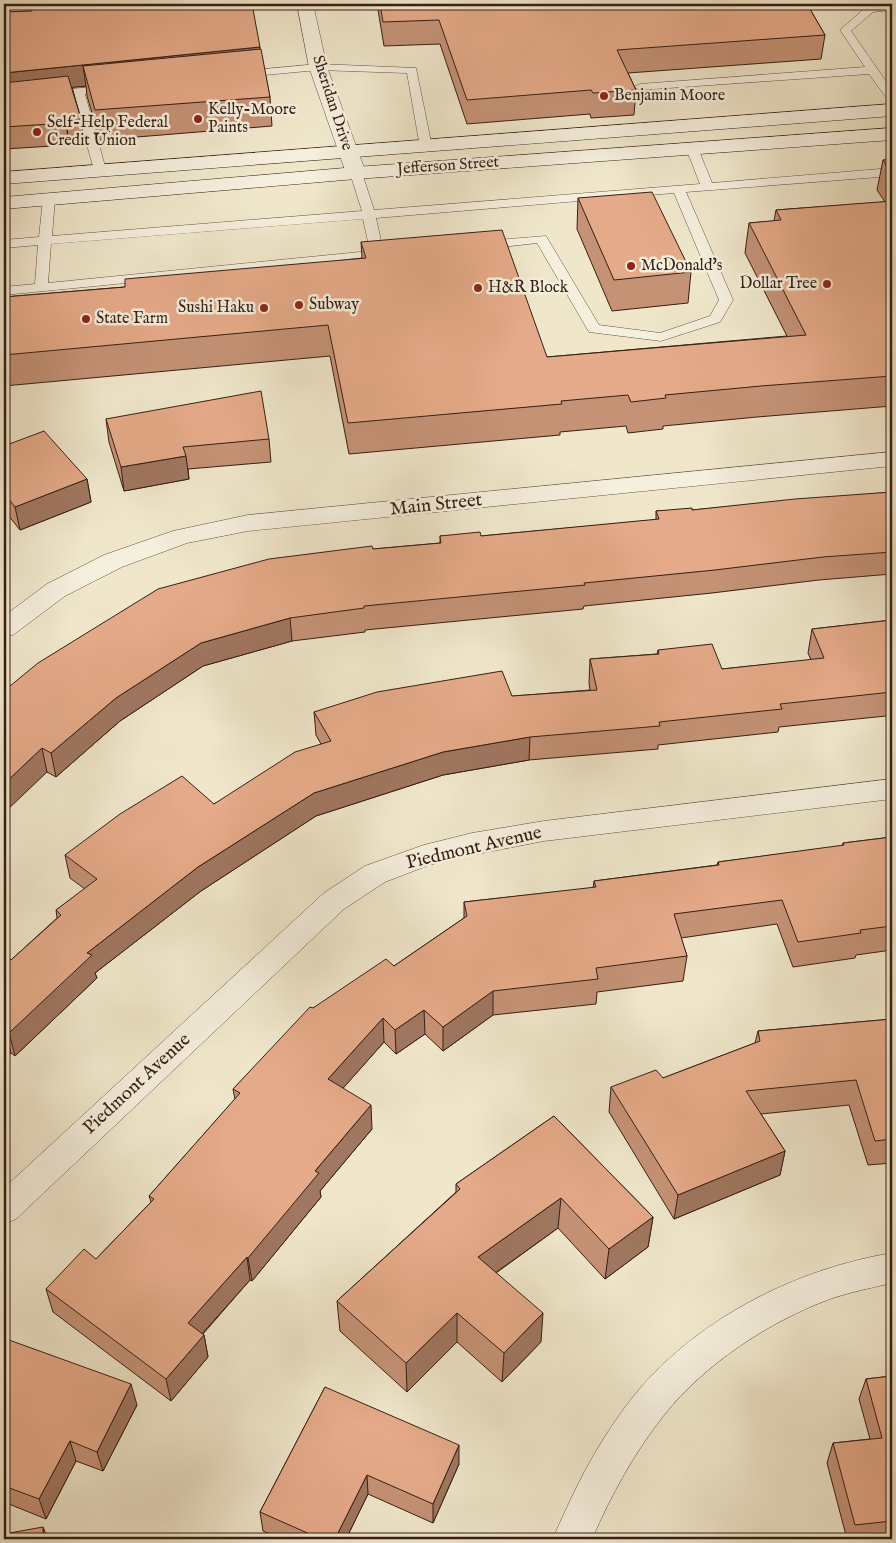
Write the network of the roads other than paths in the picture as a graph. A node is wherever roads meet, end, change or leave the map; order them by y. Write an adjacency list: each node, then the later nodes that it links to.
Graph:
1 (116, 4): 5 (street)
2 (305, 4): 6 (street, Sheridan Drive)
3 (868, 6): 4 (lane); 7 (lane)
4 (892, 7)
5 (4, 10)
6 (318, 67): 8 (lane); 16 (lane); 18 (street, Sheridan Drive)
7 (872, 70): 10 (lane); 13 (lane)
8 (232, 76)
9 (126, 86): 11 (lane)
10 (640, 87)
11 (78, 91): 12 (lane); 19 (lane)
12 (4, 98)
13 (892, 98)
14 (892, 110): 16 (street, Jefferson Street)
15 (892, 134): 17 (street, Jefferson Street)
16 (426, 147): 18 (street, Jefferson Street)
17 (692, 148): 21 (street, Jefferson Street); 23 (lane)
18 (349, 153): 19 (street, Jefferson Street); 21 (street, Sheridan Drive)
19 (100, 170): 22 (street, Jefferson Street)
20 (892, 172): 23 (lane)
21 (356, 173): 25 (street, Jefferson Street); 27 (lane)
22 (4, 178)
23 (707, 188): 24 (lane)
24 (679, 190): 27 (lane); 30 (lane)
25 (49, 200): 26 (street, Jefferson Street); 28 (lane)
26 (4, 203)
27 (370, 215): 28 (lane); 32 (lane)
28 (44, 241): 29 (lane); 33 (lane)
29 (4, 244)
30 (474, 246)
31 (396, 253): 32 (lane)
32 (376, 255): 33 (lane)
33 (41, 287): 34 (lane)
34 (4, 291)
35 (892, 459): 36 (street, Main Street)
36 (4, 629)
37 (892, 789): 38 (street, Piedmont Avenue)
38 (4, 1209)
39 (892, 1268): 40 (street)
40 (572, 1539)

